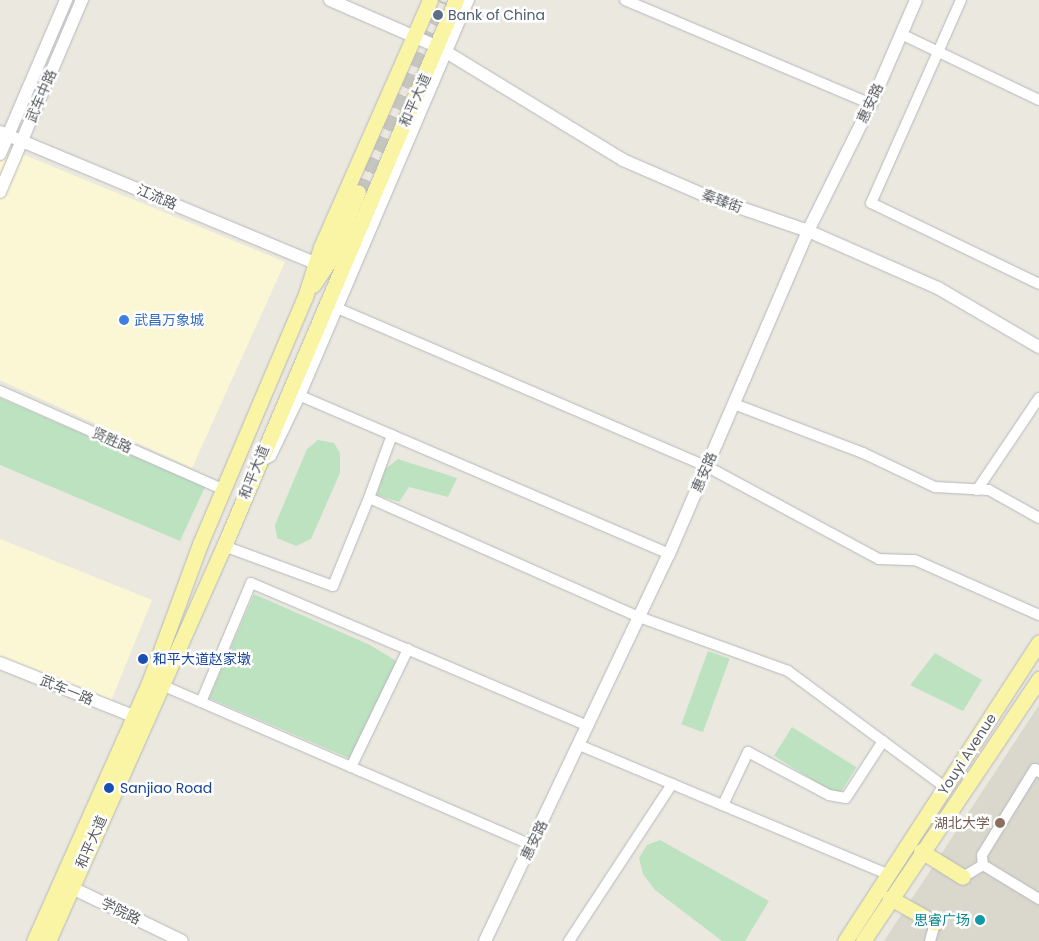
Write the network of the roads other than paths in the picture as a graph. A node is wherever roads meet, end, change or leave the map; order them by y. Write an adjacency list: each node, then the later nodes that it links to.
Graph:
1 (66, 0): 16 (street, 武车中路)
2 (82, 0): 17 (street, 武车中路)
3 (330, 0): 11 (street, 秦臻街)
4 (430, 0): 11 (main road, 和平大道)
5 (456, 0): 12 (main road, 和平大道)
6 (469, 0): 12 (street)
7 (625, 0): 15 (street)
8 (916, 0): 10 (street, 惠安路)
9 (961, 0): 13 (street)
10 (901, 34): 13 (street); 15 (street, 惠安路)
11 (414, 36): 12 (street, 秦臻街); 22 (main road, 和平大道)
12 (442, 50): 21 (street, 秦臻街); 25 (street); 28 (main road, 和平大道)
13 (940, 53): 14 (street); 23 (street)
14 (1039, 100)
15 (871, 104): 21 (street, 惠安路)
16 (4, 134): 17 (street, 江流路); 18 (street, 武车中路)
17 (22, 141): 19 (street, 武车中路); 22 (street, 江流路)
18 (0, 154)
19 (0, 192)
20 (358, 192): 24 (main road)
21 (808, 231): 26 (street, 秦臻街); 30 (street, 惠安路)
22 (315, 263): 24 (main road, 和平大道)
23 (1039, 284)
24 (305, 296): 33 (main road, 和平大道)
25 (337, 308): 28 (street); 32 (street)
26 (1039, 347)
27 (0, 390): 33 (street, 贤胜路)
28 (294, 393): 31 (street); 37 (main road, 和平大道)
29 (1039, 398): 34 (street)
30 (734, 404): 32 (street, 惠安路); 34 (street)
31 (392, 435): 35 (street); 38 (street)
32 (706, 466): 38 (street, 惠安路); 39 (street)
33 (224, 490): 45 (main road, 和平大道)
34 (977, 490): 36 (street)
35 (369, 498): 37 (street); 40 (street)
36 (1039, 518)
37 (224, 546): 45 (main road, 和平大道)
38 (669, 554): 40 (street, 惠安路)
39 (1039, 615)
40 (639, 617): 48 (street, 惠安路); 49 (street)
41 (1039, 642): 54 (main road, Youyi Avenue)
42 (408, 650): 46 (street); 48 (street); 51 (street)
43 (0, 663): 47 (street, 武车一路)
44 (1039, 679): 57 (main road, Youyi Avenue)
45 (154, 682): 46 (street); 47 (main road, 和平大道); 61 (main road, 和平大道)
46 (201, 702): 51 (street)
47 (134, 716): 61 (main road, 和平大道)
48 (588, 726): 50 (street, 惠安路)
49 (882, 741): 54 (street); 55 (street)
50 (579, 745): 53 (street); 56 (street, 惠安路)
51 (351, 767): 56 (street)
52 (1039, 772): 58 (street)
53 (672, 784): 55 (street); 69 (street)
54 (945, 787): 59 (main road, Youyi Avenue)
55 (723, 805): 59 (street)
56 (532, 844): 68 (street, 惠安路)
57 (921, 851): 60 (main road); 62 (main road, Youyi Avenue)
58 (983, 865): 60 (street); 63 (street)
59 (888, 874): 70 (main road, Youyi Avenue)
60 (962, 877)
61 (66, 884): 65 (main road, 和平大道); 66 (main road, 和平大道); 67 (street, 学院路)
62 (890, 898): 64 (main road); 71 (main road, Youyi Avenue)
63 (1039, 900)
64 (935, 923): 72 (street)
65 (34, 941)
66 (48, 941)
67 (182, 941)
68 (485, 941)
69 (569, 941)
70 (844, 941)
71 (863, 941)
72 (930, 941)

